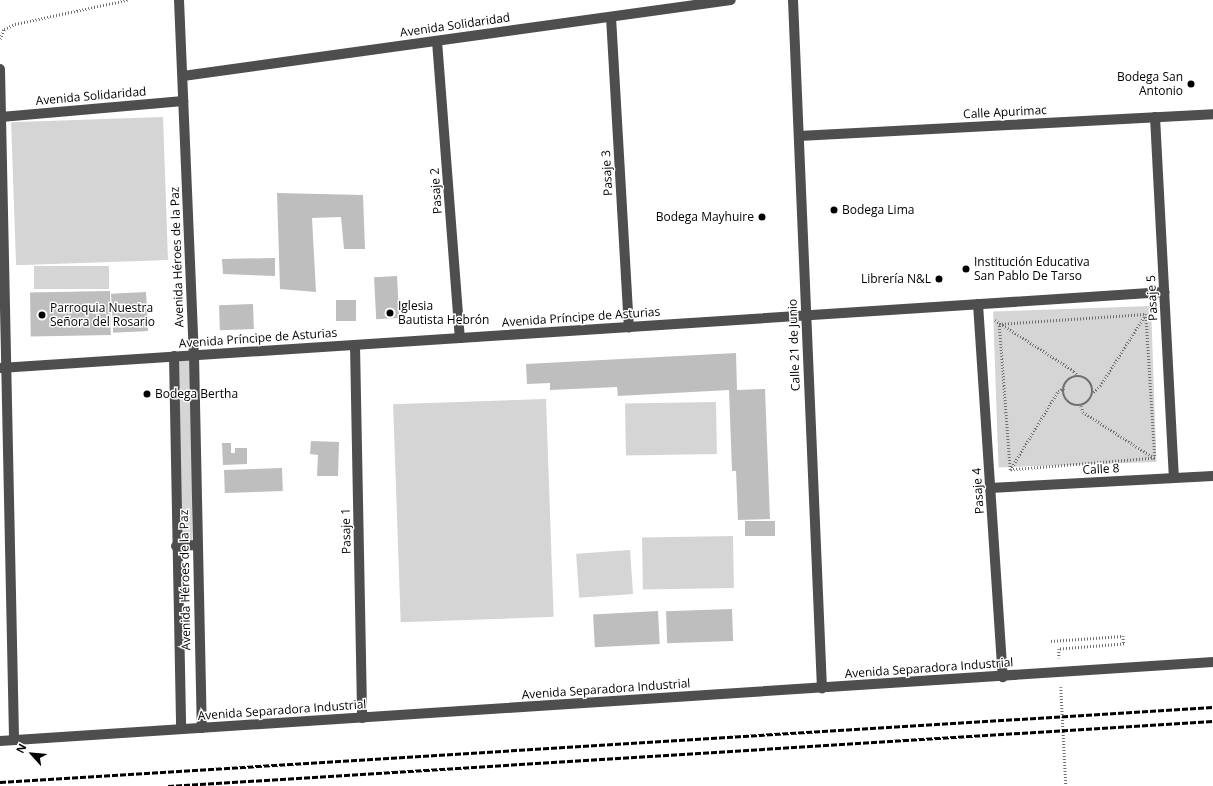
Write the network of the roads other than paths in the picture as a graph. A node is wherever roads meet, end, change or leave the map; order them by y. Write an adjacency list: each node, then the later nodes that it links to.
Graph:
1 (179, 0): 7 (street, Avenida Héroes de la Paz)
2 (731, 0): 4 (street, Avenida Solidaridad)
3 (793, 0): 12 (street, Calle 21 de Junio)
4 (611, 17): 5 (street, Avenida Solidaridad); 16 (street, Pasaje 3)
5 (437, 41): 7 (street, Avenida Solidaridad); 17 (street, Pasaje 2)
6 (0, 69): 10 (street)
7 (183, 76): 8 (street, Avenida Héroes de la Paz)
8 (184, 101): 10 (street, Avenida Solidaridad); 19 (street, Avenida Héroes de la Paz)
9 (1213, 114): 11 (street, Calle Apurimac)
10 (1, 117): 21 (street)
11 (1155, 117): 12 (street, Calle Apurimac); 13 (street, Pasaje 5)
12 (798, 136): 15 (street, Calle 21 de Junio)
13 (1165, 292): 14 (street, Avenida Príncipe de Asturias); 23 (street, Pasaje 5)
14 (978, 304): 15 (street, Avenida Príncipe de Asturias); 24 (street, Pasaje 4)
15 (805, 316): 16 (street, Avenida Príncipe de Asturias); 29 (street, Calle 21 de Junio)
16 (629, 327): 17 (street, Avenida Príncipe de Asturias)
17 (460, 338): 18 (street, Avenida Príncipe de Asturias)
18 (355, 345): 19 (street, Avenida Príncipe de Asturias); 30 (street, Pasaje 1)
19 (194, 355): 20 (street, Avenida Príncipe de Asturias); 25 (street, Avenida Héroes de la Paz)
20 (174, 356): 21 (street, Avenida Príncipe de Asturias); 26 (street, Avenida Héroes de la Paz)
21 (3, 368): 33 (street)
22 (1213, 476): 23 (street, Calle 8)
23 (1174, 478): 24 (street, Calle 8)
24 (990, 488): 28 (street, Pasaje 4)
25 (197, 545): 26 (street); 31 (street, Avenida Héroes de la Paz)
26 (176, 546): 32 (street, Avenida Héroes de la Paz)
27 (1213, 662): 28 (street, Avenida Separadora Industrial)
28 (1003, 676): 29 (street, Avenida Separadora Industrial)
29 (822, 688): 30 (street, Avenida Separadora Industrial)
30 (362, 718): 31 (street, Avenida Separadora Industrial)
31 (202, 728): 32 (street, Avenida Separadora Industrial)
32 (181, 729): 33 (street, Avenida Separadora Industrial)
33 (14, 740): 34 (street, Avenida Separadora Industrial)
34 (0, 741)

